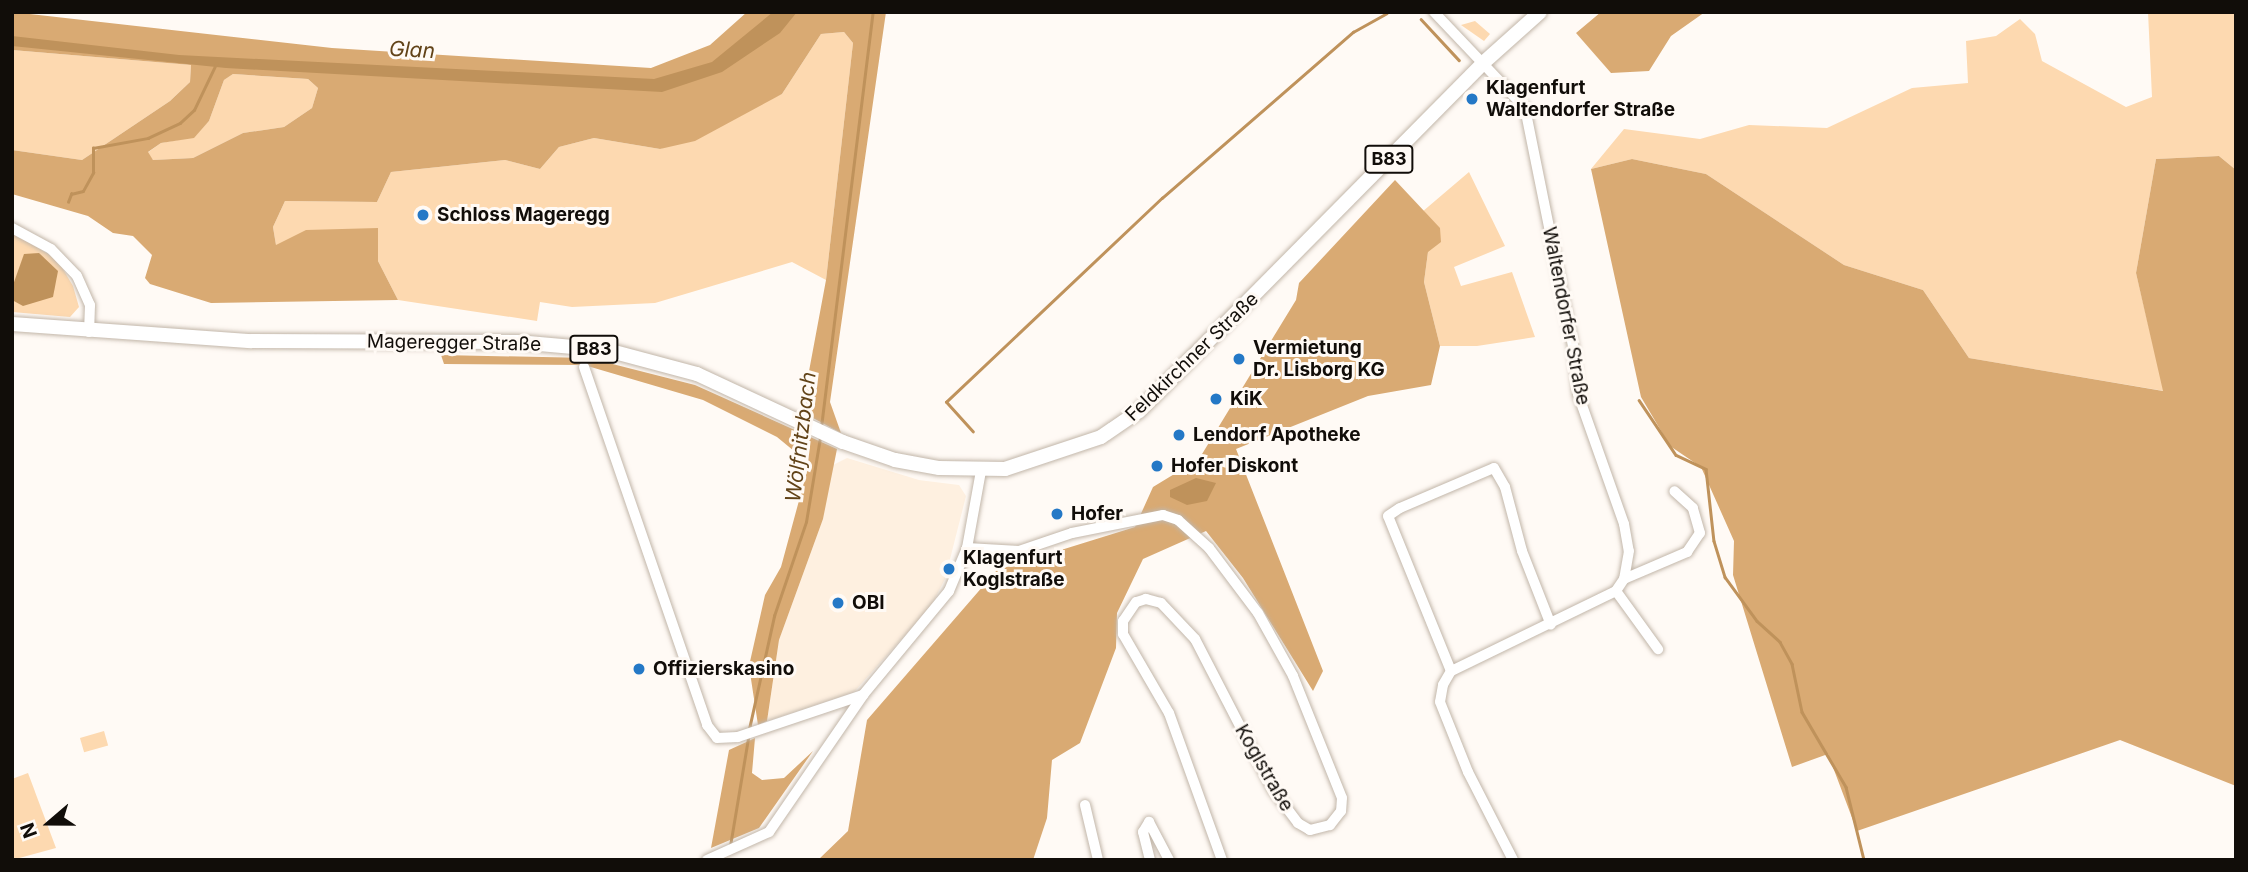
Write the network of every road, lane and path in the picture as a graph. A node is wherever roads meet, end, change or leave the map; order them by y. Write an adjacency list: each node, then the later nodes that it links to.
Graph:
1 (1434, 12): 3 (street, Waltendorfer Straße)
2 (1540, 12): 3 (main road, Feldkirchner Straße / B83)
3 (1483, 63): 8 (main road, Feldkirchner Straße / B83); 11 (street, Waltendorfer Straße)
4 (12, 228): 6 (street)
5 (12, 324): 6 (main road, Mageregger Straße / B83)
6 (89, 332): 8 (main road, Mageregger Straße / B83)
7 (584, 367): 16 (street)
8 (981, 471): 10 (street)
9 (1674, 492): 11 (street)
10 (967, 548): 16 (street); 22 (street, Koglstraße)
11 (1624, 579): 12 (street, Waltendorfer Straße)
12 (1616, 590): 13 (street, Waltendorfer Straße); 14 (street)
13 (1552, 625): 15 (street, Waltendorfer Straße); 15 (street)
14 (1658, 649)
15 (1451, 671): 23 (street)
16 (863, 695): 18 (street)
17 (1085, 805): 19 (street)
18 (707, 860)
19 (1098, 860)
20 (1150, 860): 21 (street)
21 (1169, 860)
22 (1222, 860)
23 (1513, 860)

